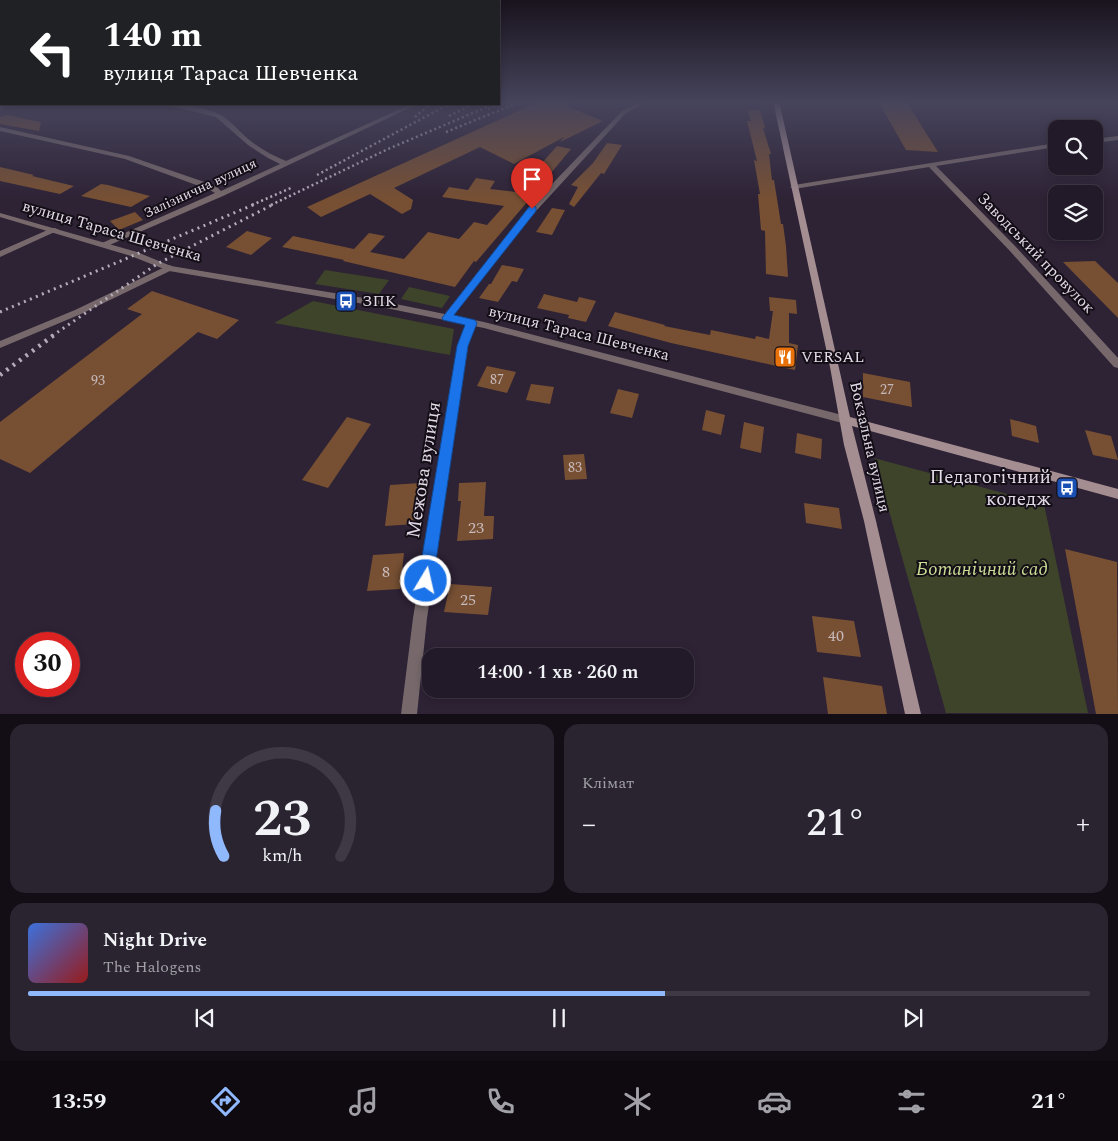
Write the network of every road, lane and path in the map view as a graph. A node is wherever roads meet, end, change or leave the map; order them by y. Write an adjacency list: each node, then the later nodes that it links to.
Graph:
1 (24, 134): 12 (street)
2 (239, 134): 9 (street)
3 (348, 134): 9 (street, Залізнична вулиця)
4 (603, 134): 18 (street)
5 (783, 134): 11 (main road, Вокзальна вулиця)
6 (1118, 138): 7 (street)
7 (1103, 140)
8 (1048, 146): 10 (street)
9 (284, 163): 12 (street, Залізнична вулиця)
10 (931, 165): 11 (street); 21 (street, Заводський провулок)
11 (794, 187): 22 (main road, Вокзальна вулиця)
12 (220, 194): 15 (street, Залізнична вулиця)
13 (0, 215): 14 (street, вулиця Тараса Шевченка)
14 (55, 230): 15 (street, вулиця Тараса Шевченка); 16 (street)
15 (105, 245): 17 (street, вулиця Тараса Шевченка)
16 (0, 254)
17 (169, 268): 18 (street, вулиця Тараса Шевченка); 20 (street)
18 (447, 318): 19 (street, вулиця Тараса Шевченка)
19 (472, 323): 22 (street, вулиця Тараса Шевченка); 24 (street, Межова вулиця)
20 (0, 345)
21 (1118, 364)
22 (846, 420): 23 (main road, вулиця Тараса Шевченка); 25 (main road, Вокзальна вулиця)
23 (1118, 494)
24 (409, 714)
25 (913, 714)

